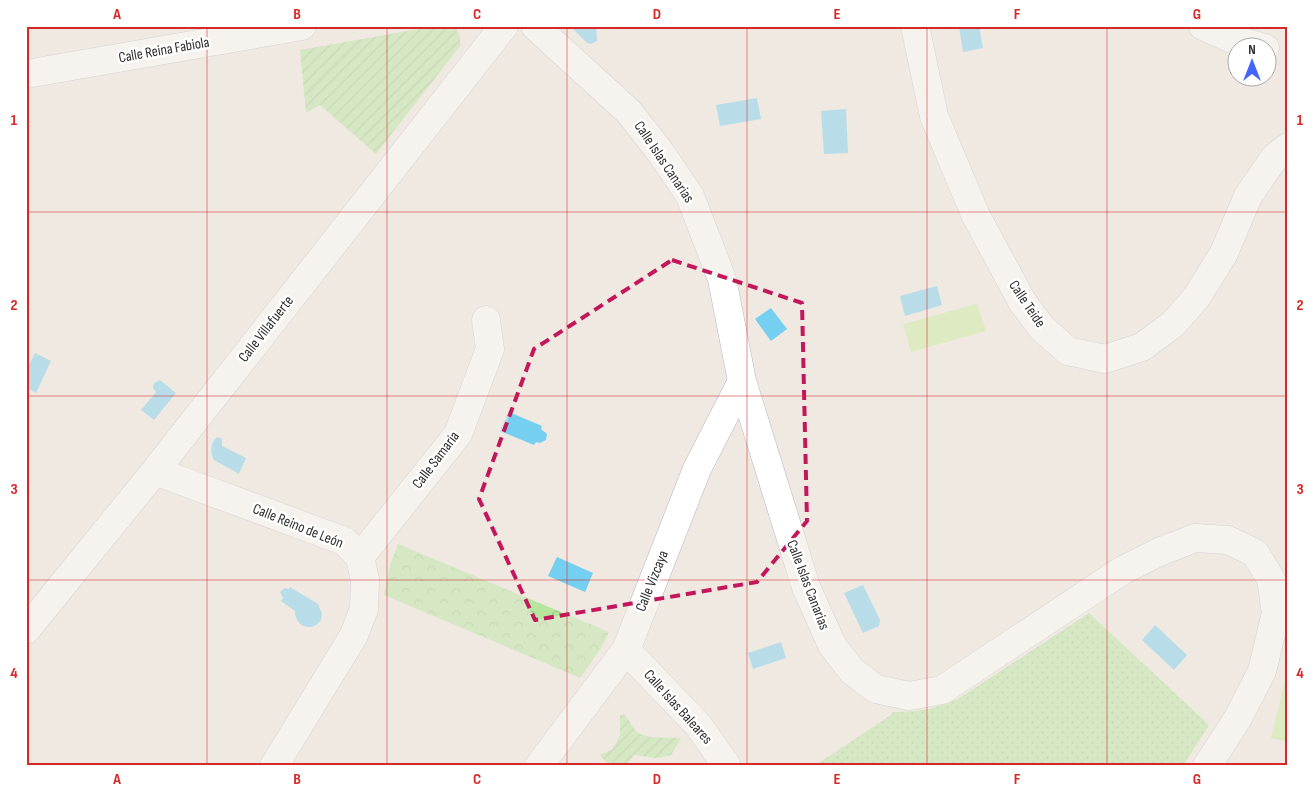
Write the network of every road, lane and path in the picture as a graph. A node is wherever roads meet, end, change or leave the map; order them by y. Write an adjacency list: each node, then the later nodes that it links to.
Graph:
1 (191, 26): 10 (street, Calle Reina Fabiola)
2 (302, 26): 11 (street, Calle Reina Fabiola)
3 (474, 26): 9 (street)
4 (504, 26): 9 (street, Calle Villafuerte)
5 (535, 26): 14 (street, Calle Islas Canarias)
6 (915, 26): 12 (street, Calle Teide)
7 (1203, 26): 8 (street)
8 (1230, 38)
9 (483, 53): 15 (street, Calle Villafuerte)
10 (26, 55)
11 (26, 74)
12 (1288, 147)
13 (486, 320): 16 (street, Calle Samaria)
14 (742, 382): 18 (street, Calle Vizcaya); 22 (street, Calle Islas Canarias)
15 (155, 471): 16 (street, Calle Reino de León); 17 (street, Calle Villafuerte)
16 (360, 557): 19 (street, Calle Reino de León)
17 (26, 630)
18 (626, 650): 20 (street, Calle Vizcaya); 21 (street, Calle Islas Baleares)
19 (274, 766)
20 (538, 766)
21 (727, 766)
22 (1207, 766)

